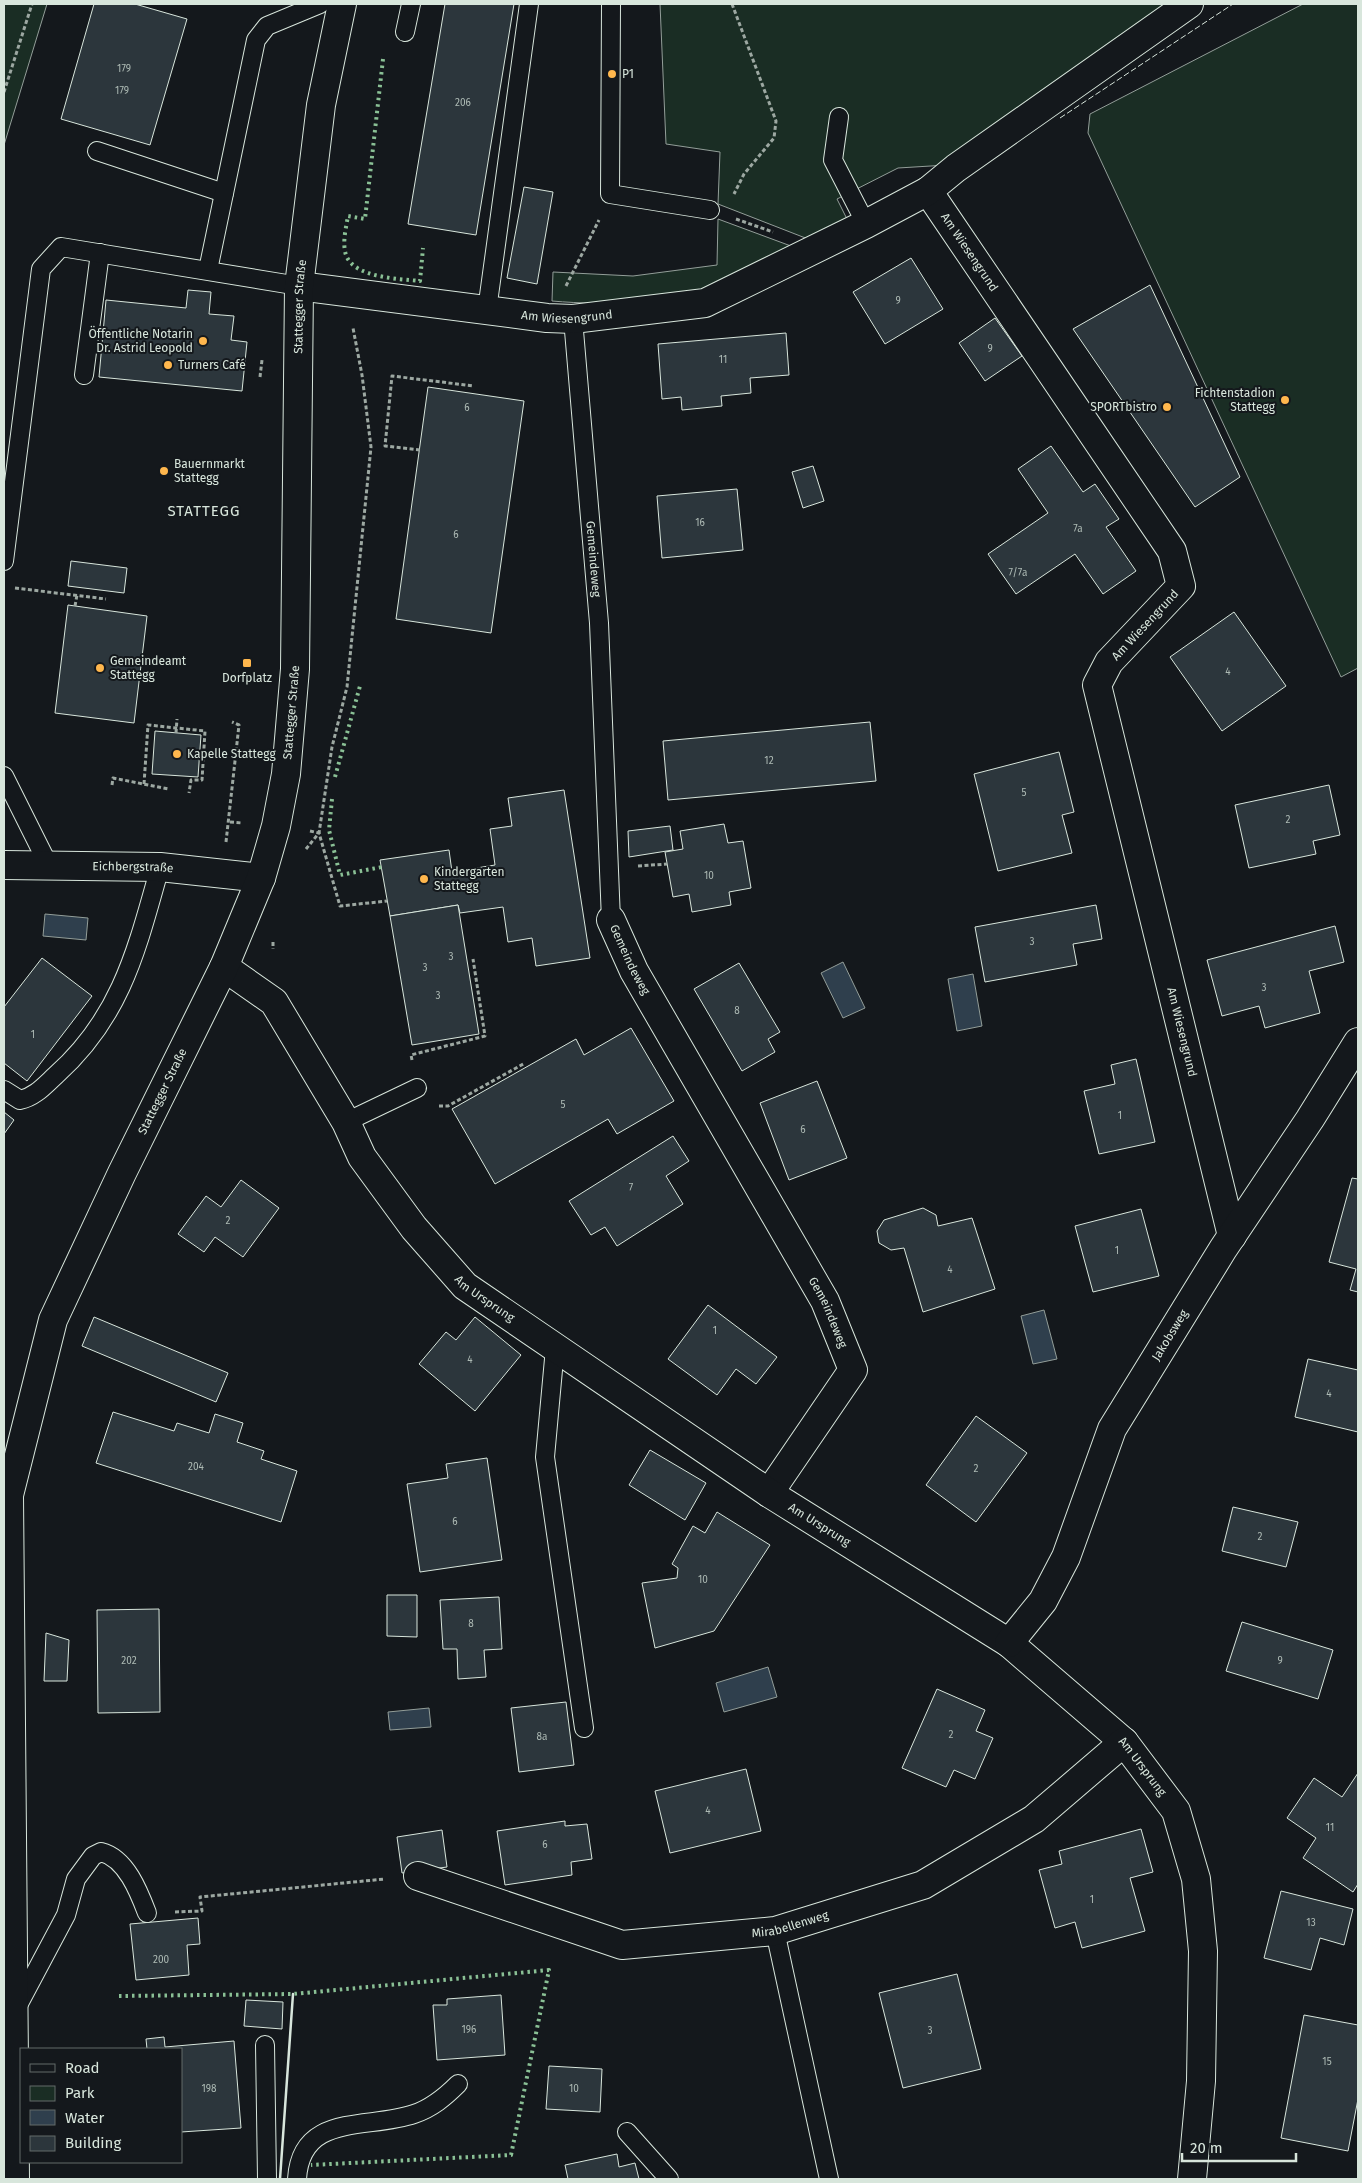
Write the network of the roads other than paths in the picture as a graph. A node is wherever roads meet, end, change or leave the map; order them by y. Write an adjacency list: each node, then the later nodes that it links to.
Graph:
1 (320, 4): 11 (lane)
2 (342, 4): 16 (street, Stattegger Straße)
3 (411, 4): 7 (lane)
4 (529, 4): 17 (lane)
5 (611, 4): 12 (lane)
6 (1189, 4): 10 (street, Am Wiesengrund)
7 (405, 32)
8 (839, 117): 13 (lane)
9 (97, 151): 11 (lane)
10 (928, 191): 13 (street, Am Wiesengrund); 32 (street, Am Wiesengrund)
11 (224, 193): 15 (lane)
12 (717, 212)
13 (866, 224): 18 (street, Am Wiesengrund)
14 (100, 253): 15 (lane); 19 (lane); 20 (lane)
15 (208, 270): 16 (lane)
16 (300, 286): 17 (street, Am Wiesengrund); 25 (street, Stattegger Straße)
17 (487, 310): 18 (street, Am Wiesengrund)
18 (573, 319): 26 (lane, Gemeindeweg)
19 (84, 375)
20 (4, 561)
21 (4, 776): 22 (lane)
22 (48, 864): 23 (street, Eichbergstraße); 24 (street, Eichbergstraße)
23 (4, 865)
24 (160, 867): 25 (street, Eichbergstraße); 30 (lane)
25 (261, 878): 27 (street, Stattegger Straße)
26 (611, 920): 34 (street, Gemeindeweg)
27 (224, 967): 31 (street, Am Ursprung); 41 (street, Stattegger Straße)
28 (1358, 1042): 32 (street, Jakobsweg)
29 (417, 1088): 31 (lane)
30 (4, 1090)
31 (346, 1122): 33 (street, Am Ursprung)
32 (1232, 1236): 35 (street, Jakobsweg)
33 (555, 1348): 34 (street, Am Ursprung); 36 (lane)
34 (769, 1493): 35 (street, Am Ursprung)
35 (1009, 1643): 37 (street, Am Ursprung)
36 (584, 1728)
37 (1124, 1742): 40 (street, Mirabellenweg); 50 (street, Am Ursprung)
38 (418, 1876): 40 (street, Mirabellenweg)
39 (147, 1914): 41 (lane)
40 (775, 1931): 49 (lane)
41 (13, 2014): 45 (street, Stattegger Straße)
42 (264, 2045): 46 (lane)
43 (458, 2084): 47 (lane)
44 (627, 2132): 48 (lane)
45 (15, 2179)
46 (267, 2179)
47 (296, 2179)
48 (669, 2179)
49 (829, 2179)
50 (1192, 2179)

